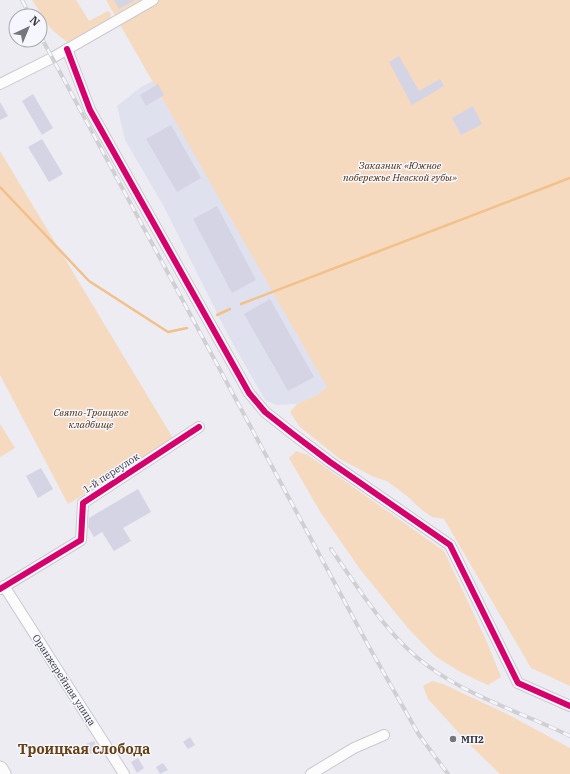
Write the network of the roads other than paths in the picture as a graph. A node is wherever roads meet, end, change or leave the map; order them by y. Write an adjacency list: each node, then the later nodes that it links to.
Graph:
1 (152, 0): 2 (street)
2 (67, 49): 3 (street); 6 (street)
3 (0, 84)
4 (199, 427): 5 (street, 1-й переулок)
5 (2, 588): 10 (street, Оранжерейная улица)
6 (570, 706)
7 (384, 735): 11 (street)
8 (0, 769): 9 (main road)
9 (4, 774)
10 (124, 774)
11 (311, 774)

